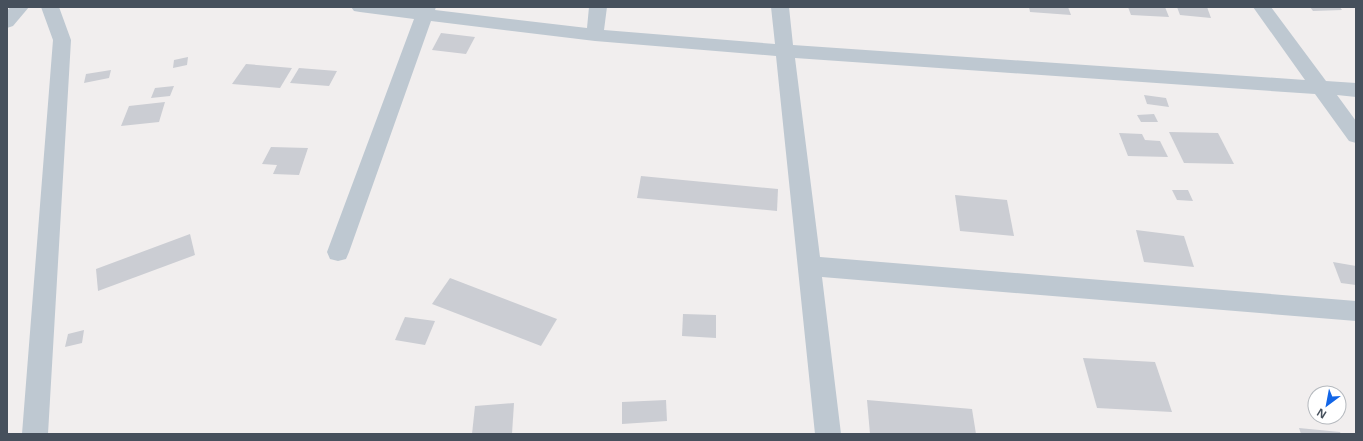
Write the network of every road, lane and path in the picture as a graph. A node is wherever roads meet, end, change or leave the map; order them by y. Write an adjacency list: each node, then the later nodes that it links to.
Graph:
1 (20, 7): 8 (street)
2 (50, 7): 17 (street)
3 (360, 7): 7 (street)
4 (598, 7): 9 (street)
5 (780, 7): 10 (street)
6 (1262, 7): 11 (street)
7 (426, 11): 9 (street); 14 (street)
8 (7, 22)
9 (595, 35): 10 (street)
10 (785, 51): 11 (street); 15 (street)
11 (1321, 87): 12 (street); 13 (street)
12 (1356, 90)
13 (1356, 136)
14 (338, 252)
15 (809, 266): 16 (street); 18 (street)
16 (1356, 311)
17 (35, 434)
18 (828, 434)

